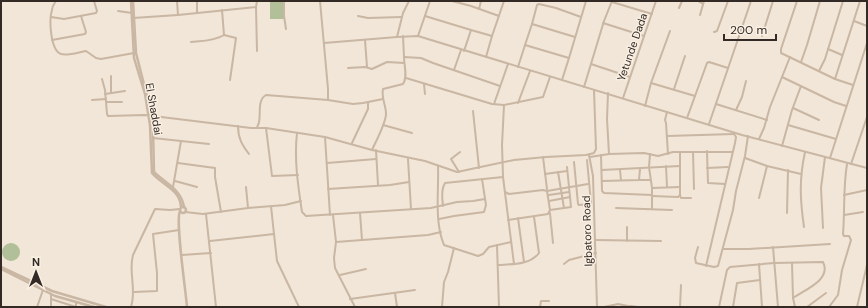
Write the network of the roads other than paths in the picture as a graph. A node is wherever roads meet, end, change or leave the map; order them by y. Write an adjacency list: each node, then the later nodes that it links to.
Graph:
1 (55, 1): 41 (street)
2 (94, 1): 37 (street)
3 (132, 1): 32 (street); 44 (street)
4 (177, 1): 35 (street)
5 (198, 1): 33 (street)
6 (257, 1): 27 (street)
7 (284, 1): 49 (street)
8 (320, 1): 64 (street)
9 (409, 1): 42 (street)
10 (430, 1): 39 (street)
11 (452, 1): 29 (street)
12 (481, 1): 29 (street)
13 (504, 1): 40 (street)
14 (586, 1): 43 (street)
15 (612, 1): 34 (street); 46 (street)
16 (656, 1): 34 (street, Yetunde Dada)
17 (682, 1): 28 (street)
18 (698, 1): 26 (street)
19 (728, 1): 52 (street)
20 (751, 1): 85 (street)
21 (773, 1): 59 (street)
22 (797, 1): 76 (street)
23 (820, 1): 78 (street)
24 (843, 1): 67 (street)
25 (860, 1): 45 (street)
26 (704, 2): 36 (street)
27 (256, 7): 30 (street); 69 (street)
28 (679, 8)
29 (479, 9): 40 (street)
30 (222, 10): 33 (street); 53 (street)
31 (118, 11): 32 (street)
32 (132, 13): 44 (street)
33 (197, 13): 35 (street)
34 (652, 14): 58 (street, Yetunde Dada)
35 (178, 15): 44 (street)
36 (700, 15)
37 (81, 16): 41 (street); 61 (street)
38 (358, 16): 42 (street)
39 (425, 16): 50 (street); 56 (street)
40 (499, 16): 57 (street)
41 (51, 17): 61 (street)
42 (402, 17): 54 (street)
43 (581, 17): 47 (street); 60 (street)
44 (133, 18): 71 (street)
45 (854, 21): 48 (street); 72 (street)
46 (603, 23): 58 (street); 81 (street)
47 (532, 24): 60 (street); 66 (street)
48 (867, 26)
49 (286, 29)
50 (471, 30): 57 (street); 70 (street)
51 (670, 31): 99 (street)
52 (714, 32)
53 (224, 35): 63 (street); 96 (street)
54 (397, 36): 55 (street); 62 (street)
55 (402, 36): 56 (street); 74 (street)
56 (418, 36): 68 (street)
57 (492, 36): 75 (street)
58 (644, 36): 91 (street, Yetunde Dada)
59 (762, 36)
60 (575, 37): 77 (street)
61 (52, 40): 71 (street)
62 (366, 40): 64 (street); 82 (street)
63 (191, 42)
64 (324, 43): 117 (street)
65 (867, 43): 101 (street)
66 (525, 45): 77 (street); 83 (street)
67 (828, 49): 72 (street); 88 (street)
68 (461, 50): 70 (street); 86 (street)
69 (257, 51)
70 (464, 51): 75 (street)
71 (135, 53): 130 (street)
72 (842, 55): 95 (street)
73 (685, 56): 105 (street)
74 (404, 57): 79 (street); 86 (street)
75 (486, 57): 80 (street)
76 (790, 57): 78 (street); 92 (street)
77 (569, 58): 97 (street)
78 (801, 62): 88 (street)
79 (404, 63): 82 (street); 93 (street)
80 (508, 64): 83 (street); 102 (street)
81 (591, 64): 91 (street); 104 (street)
82 (367, 67): 84 (street)
83 (518, 67): 87 (street)
84 (348, 68)
85 (728, 68): 112 (street); 123 (street)
86 (454, 70): 102 (street)
87 (530, 71): 90 (street); 120 (street)
88 (819, 71): 95 (street)
89 (111, 76): 108 (street)
90 (550, 77): 97 (street); 120 (street)
91 (630, 77): 113 (street, Yetunde Dada)
92 (782, 77): 103 (street); 133 (street)
93 (406, 78): 100 (street); 114 (street)
94 (102, 79): 110 (street)
95 (835, 79): 101 (street)
96 (230, 80)
97 (562, 80): 104 (street)
98 (746, 81): 127 (street)
99 (651, 83): 105 (street); 124 (street)
100 (424, 84): 111 (street); 121 (street)
101 (853, 85): 125 (street)
102 (500, 86): 121 (street)
103 (801, 86): 125 (street); 126 (street)
104 (584, 87): 106 (street)
105 (674, 89): 112 (street)
106 (594, 90): 109 (street); 167 (street)
107 (125, 91): 108 (street)
108 (111, 93): 110 (street)
109 (608, 93): 113 (street); 163 (street)
110 (105, 94): 116 (street)
111 (425, 94)
112 (695, 96): 132 (street)
113 (623, 98): 124 (street)
114 (383, 99): 119 (street); 136 (street)
115 (92, 100): 116 (street)
116 (106, 100): 118 (street); 130 (street)
117 (328, 100): 119 (street); 139 (street)
118 (122, 102)
119 (368, 102): 152 (street)
120 (518, 102): 122 (street)
121 (494, 104): 122 (street)
122 (504, 104): 175 (street)
123 (716, 104): 127 (street); 135 (street)
124 (645, 106): 129 (street)
125 (847, 106): 149 (street)
126 (793, 108): 134 (street); 137 (street)
127 (736, 110): 133 (street)
128 (472, 111): 188 (street)
129 (667, 112): 132 (street); 144 (street)
130 (150, 116): 138 (street); 147 (street); 247 (street, El Shaddai)
131 (867, 117): 180 (street)
132 (687, 118): 135 (street)
133 (767, 120): 148 (street)
134 (819, 120)
135 (709, 124): 143 (street)
136 (383, 125): 141 (street); 154 (street)
137 (788, 125): 149 (street); 153 (street)
138 (238, 126): 139 (street); 162 (street)
139 (257, 128): 140 (street)
140 (266, 128): 142 (street); 200 (street)
141 (412, 132)
142 (297, 133): 146 (street); 200 (street)
143 (734, 133): 144 (street); 145 (street); 160 (street)
144 (667, 136): 165 (street)
145 (748, 136): 148 (street); 171 (street)
146 (325, 137): 152 (street); 178 (street)
147 (153, 138): 150 (street); 213 (street)
148 (759, 139): 153 (street)
149 (836, 139): 172 (street)
150 (181, 141): 151 (street); 177 (street)
151 (209, 144)
152 (352, 144): 154 (street)
153 (782, 146): 161 (street)
154 (372, 150): 155 (street)
155 (376, 150): 170 (street); 173 (street)
156 (707, 151): 159 (street); 160 (street); 190 (street)
157 (460, 152): 196 (street)
158 (680, 152): 159 (street); 165 (street); 183 (street)
159 (693, 152): 221 (street)
160 (732, 152): 187 (street)
161 (805, 152): 169 (street); 199 (street)
162 (249, 154)
163 (608, 154): 164 (street); 166 (street)
164 (650, 154): 165 (street); 186 (street)
165 (668, 154)
166 (601, 155): 167 (street); 192 (street)
167 (590, 156): 168 (street); 271 (street, Igbatoro Road)
168 (543, 157): 175 (street); 198 (street)
169 (825, 157): 172 (street); 266 (street)
170 (408, 158): 181 (street); 208 (street)
171 (745, 158): 184 (street); 283 (street)
172 (830, 158): 179 (street)
173 (376, 159): 178 (street); 211 (street)
174 (587, 160): 209 (street)
175 (502, 162): 188 (street); 201 (street)
176 (574, 162): 212 (street)
177 (178, 163): 206 (street); 252 (street)
178 (326, 163): 222 (street)
179 (848, 163): 180 (street); 231 (street)
180 (851, 164): 191 (street)
181 (438, 166): 196 (street); 243 (street)
182 (666, 166): 183 (street); 186 (street); 217 (street)
183 (680, 166): 218 (street)
184 (767, 166): 194 (street); 237 (street)
185 (567, 167): 195 (street)
186 (649, 167): 189 (street); 205 (street)
187 (729, 167): 190 (street); 210 (street)
188 (479, 168): 196 (street)
189 (640, 168): 193 (street); 204 (street)
190 (707, 168): 210 (street)
191 (867, 168)
192 (602, 170): 193 (street); 207 (street)
193 (620, 170): 203 (street)
194 (788, 170): 199 (street); 256 (street)
195 (568, 171): 197 (street); 216 (street)
196 (459, 172)
197 (558, 172): 198 (street); 219 (street)
198 (545, 174): 223 (street)
199 (801, 174): 265 (street)
200 (298, 175): 239 (street)
201 (503, 177): 202 (street); 225 (street)
202 (482, 179): 238 (street); 242 (street)
203 (621, 180): 204 (street); 207 (street)
204 (639, 180): 205 (street)
205 (650, 180): 220 (street)
206 (175, 181): 213 (street); 214 (street)
207 (602, 181): 232 (street)
208 (409, 182): 211 (street); 248 (street)
209 (588, 184): 212 (street); 212 (street)
210 (726, 184): 295 (street)
211 (378, 185): 222 (street)
212 (576, 186): 216 (street)
213 (173, 187): 247 (street)
214 (196, 187)
215 (246, 187): 244 (street)
216 (569, 187): 219 (street); 226 (street)
217 (667, 187): 218 (street); 220 (street)
218 (680, 187): 230 (street)
219 (560, 188): 223 (street); 228 (street)
220 (652, 188): 232 (street)
221 (694, 188)
222 (328, 189): 258 (street)
223 (547, 190): 227 (street); 229 (street)
224 (867, 190): 231 (street)
225 (505, 192): 227 (street); 234 (street)
226 (569, 192): 228 (street); 233 (street)
227 (509, 194): 234 (street)
228 (561, 194): 229 (street); 235 (street)
229 (549, 195): 240 (street)
230 (680, 195): 232 (street); 236 (street)
231 (844, 195): 259 (street)
232 (652, 196): 249 (street)
233 (570, 197): 235 (street); 245 (street)
234 (506, 198): 263 (street)
235 (562, 198): 240 (street); 245 (street)
236 (691, 198)
237 (759, 198)
238 (484, 199): 242 (street); 262 (street)
239 (301, 201): 241 (street); 258 (street)
240 (549, 201): 253 (street)
241 (271, 206): 244 (street); 269 (street)
242 (443, 206): 243 (street)
243 (438, 207): 248 (street); 262 (street)
244 (248, 208): 252 (street)
245 (564, 208): 253 (street)
246 (616, 208): 249 (street)
247 (182, 209): 251 (street); 267 (street); 303 (street)
248 (411, 209): 255 (street)
249 (652, 209): 250 (street)
250 (672, 210)
251 (185, 212): 257 (street)
252 (221, 212): 257 (street)
253 (550, 212): 260 (street); 277 (street)
254 (863, 212): 259 (street)
255 (360, 213): 258 (street); 270 (street)
256 (787, 213)
257 (206, 214): 273 (street)
258 (332, 215): 275 (street)
259 (844, 215): 339 (street)
260 (534, 216): 261 (street); 287 (street)
261 (518, 218): 263 (street); 287 (street)
262 (439, 220): 268 (street)
263 (508, 220): 276 (street)
264 (627, 227): 272 (street)
265 (804, 227)
266 (824, 228)
267 (179, 230): 286 (street); 303 (street)
268 (441, 232): 270 (street); 282 (street)
269 (274, 234): 273 (street); 323 (street)
270 (362, 240): 275 (street)
271 (596, 240): 272 (street); 285 (street, Igbatoro Road)
272 (627, 240): 274 (street)
273 (210, 241): 284 (street)
274 (661, 241)
275 (336, 242): 298 (street)
276 (511, 242): 279 (street); 290 (street)
277 (553, 242)
278 (830, 244): 281 (street)
279 (497, 245): 282 (street); 293 (street)
280 (698, 247): 295 (street)
281 (773, 247): 283 (street); 288 (street)
282 (454, 248): 326 (street)
283 (723, 249): 295 (street)
284 (211, 253): 286 (street); 322 (street)
285 (596, 253): 291 (street); 329 (street, Igbatoro Road)
286 (182, 255): 321 (street)
287 (524, 262): 290 (street)
288 (774, 263): 289 (street); 292 (street); 336 (street)
289 (792, 263): 308 (street); 308 (street)
290 (514, 264): 293 (street)
291 (564, 264)
292 (759, 264): 299 (street); 333 (street)
293 (498, 265): 327 (street)
294 (867, 265): 340 (street)
295 (706, 266)
296 (1, 268): 301 (street); 319 (street)
297 (366, 269): 298 (street)
298 (340, 275): 310 (street)
299 (760, 280): 334 (street); 335 (street)
300 (681, 285): 332 (street)
301 (43, 290): 306 (street); 315 (street)
302 (415, 290): 304 (street)
303 (134, 292): 320 (street)
304 (395, 293): 310 (street); 325 (street)
305 (826, 293): 338 (street)
306 (51, 294): 307 (street); 309 (street)
307 (61, 297): 312 (street); 313 (street)
308 (793, 298): 337 (street)
309 (51, 299): 312 (street); 316 (street)
310 (350, 299): 324 (street)
311 (549, 301): 328 (street)
312 (60, 302): 317 (street)
313 (76, 302): 317 (street); 318 (street)
314 (632, 306): 330 (street); 331 (street)
315 (37, 307)
316 (51, 307)
317 (76, 307)
318 (92, 307)
319 (106, 307)
320 (131, 307)
321 (187, 307)
322 (216, 307)
323 (299, 307)
324 (355, 307)
325 (396, 307)
326 (442, 307)
327 (499, 307)
328 (540, 307)
329 (597, 307)
330 (604, 307)
331 (638, 307)
332 (680, 307)
333 (719, 307)
334 (733, 307)
335 (762, 307)
336 (778, 307)
337 (795, 307)
338 (807, 307)
339 (829, 307)
340 (857, 307)

